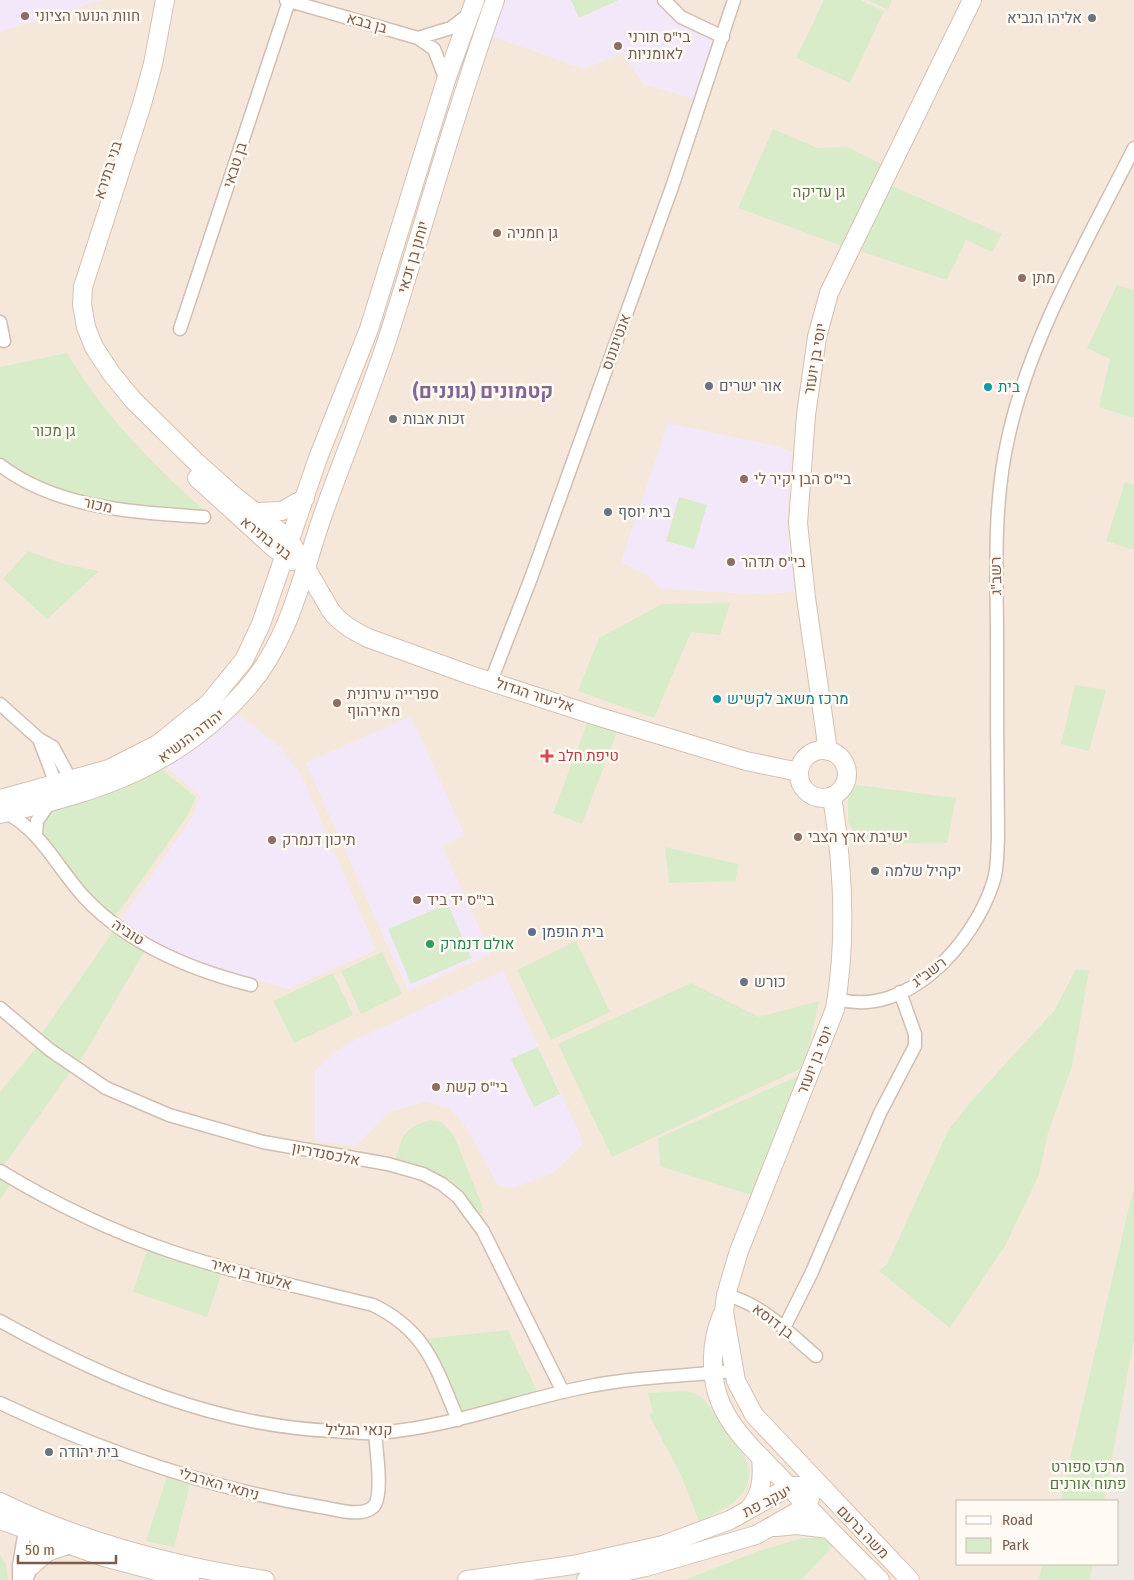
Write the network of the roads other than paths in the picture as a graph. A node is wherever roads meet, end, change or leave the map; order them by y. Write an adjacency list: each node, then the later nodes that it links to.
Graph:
1 (151, 0): 21 (street, בני בתירא)
2 (165, 0): 18 (street, בני בתירא)
3 (288, 0): 10 (street, בן בבא); 14 (street, בן טבאי)
4 (494, 0): 22 (street, יוחנן בן זכאי)
5 (664, 0): 9 (street)
6 (734, 0): 9 (street, אנטיגונוס)
7 (972, 0): 27 (street, יוסי בן יועזר)
8 (472, 6): 10 (street); 11 (street, יוחנן בן זכאי)
9 (723, 37): 25 (street, אנטיגונוס)
10 (418, 38): 11 (street, בן בבא)
11 (446, 80): 17 (street, יוחנן בן זכאי)
12 (1134, 148): 34 (street, רשב"ג)
13 (0, 322): 15 (street)
14 (180, 329)
15 (4, 340)
16 (0, 465): 19 (street, מכור)
17 (304, 498): 18 (street); 20 (street, יהודה הנשיא)
18 (255, 512): 20 (street, בני בתירא)
19 (204, 517)
20 (289, 539): 21 (street, יהודה הנשיא); 22 (street, בני בתירא)
21 (285, 556): 22 (street, בני בתירא); 29 (street, יהודה הנשיא)
22 (305, 566): 23 (street, יהודה הנשיא); 24 (street, אליעזר הגדול)
23 (292, 611): 24 (street); 29 (street, יהודה הנשיא)
24 (331, 611): 25 (street, אליעזר הגדול)
25 (491, 681): 28 (street, אליעזר הגדול)
26 (0, 704): 29 (street)
27 (828, 751): 28 (street); 30 (street)
28 (799, 772): 30 (street)
29 (60, 791): 31 (street, יהודה הנשיא); 32 (street)
30 (832, 796): 35 (street, יוסי בן יועזר)
31 (2, 809): 32 (street, טוביה)
32 (36, 836): 33 (street, טוביה)
33 (251, 985)
34 (900, 992): 35 (street, רשב"ג); 40 (street, רשב"ג)
35 (837, 999): 38 (street, יוסי בן יועזר)
36 (0, 1008): 44 (street, אלכסנדריון)
37 (0, 1170): 46 (street, אלעזר בן יאיר)
38 (725, 1303): 40 (street, בן דוסא); 42 (street, יוסי בן יועזר); 43 (street, יוסי בן יועזר)
39 (0, 1321): 47 (street, קנאי הגליל)
40 (784, 1328): 41 (street, בן דוסא)
41 (816, 1356)
42 (733, 1371): 43 (street, קנאי הגליל); 49 (street, יוסי בן יועזר)
43 (714, 1373): 44 (street, קנאי הגליל); 48 (street, יוסי בן יועזר)
44 (563, 1392): 46 (street, קנאי הגליל)
45 (0, 1403): 47 (street, ניתאי הארבלי)
46 (458, 1420): 47 (street, קנאי הגליל)
47 (375, 1433)
48 (761, 1457): 50 (street, יוסי בן יועזר); 53 (street)
49 (816, 1483): 50 (street, יעקב פת); 52 (street, יעקב פת); 67 (street, משה ברעם)
50 (789, 1487): 52 (street, משה ברעם); 53 (street, יעקב פת)
51 (0, 1502): 56 (street)
52 (807, 1506): 55 (street, יעקב פת); 57 (street, משה ברעם)
53 (747, 1512): 60 (street, יעקב פת)
54 (0, 1520): 56 (street)
55 (774, 1527): 57 (street); 65 (street, יעקב פת)
56 (32, 1528): 58 (street); 59 (street); 61 (street); 63 (street)
57 (828, 1529): 66 (street, משה ברעם)
58 (66, 1545): 59 (street); 62 (street)
59 (29, 1573)
60 (495, 1579): 64 (street, יעקב פת)
61 (19, 1580)
62 (190, 1580)
63 (265, 1580)
64 (467, 1580)
65 (586, 1580)
66 (880, 1580)
67 (910, 1580)

